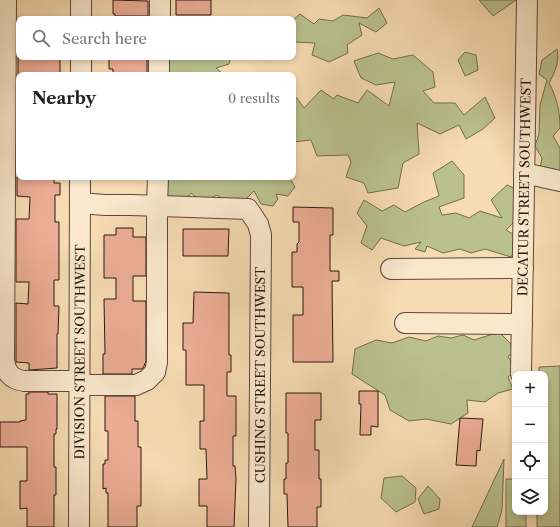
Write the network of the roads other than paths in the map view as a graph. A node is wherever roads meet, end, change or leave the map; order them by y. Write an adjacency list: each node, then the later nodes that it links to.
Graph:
1 (6, 0): 22 (street)
2 (81, 0): 5 (street)
3 (160, 0): 6 (street)
4 (527, 0): 11 (street, DECATUR STREET SOUTHWEST)
5 (81, 16)
6 (160, 16)
7 (81, 60): 9 (street)
8 (159, 60): 10 (street)
9 (81, 72)
10 (159, 72)
11 (524, 173): 14 (street); 17 (street, DECATUR STREET SOUTHWEST)
12 (80, 180): 15 (street, DIVISION STREET SOUTHWEST)
13 (158, 180): 16 (street)
14 (560, 181)
15 (80, 203): 16 (street); 22 (street, DIVISION STREET SOUTHWEST)
16 (157, 206): 22 (street); 24 (street, CUSHING STREET SOUTHWEST)
17 (523, 268): 18 (street); 20 (street, DECATUR STREET SOUTHWEST)
18 (391, 269)
19 (406, 323): 20 (street)
20 (522, 324): 21 (street, DECATUR STREET SOUTHWEST)
21 (521, 371)
22 (80, 383): 23 (street, DIVISION STREET SOUTHWEST)
23 (79, 527)
24 (259, 527)

